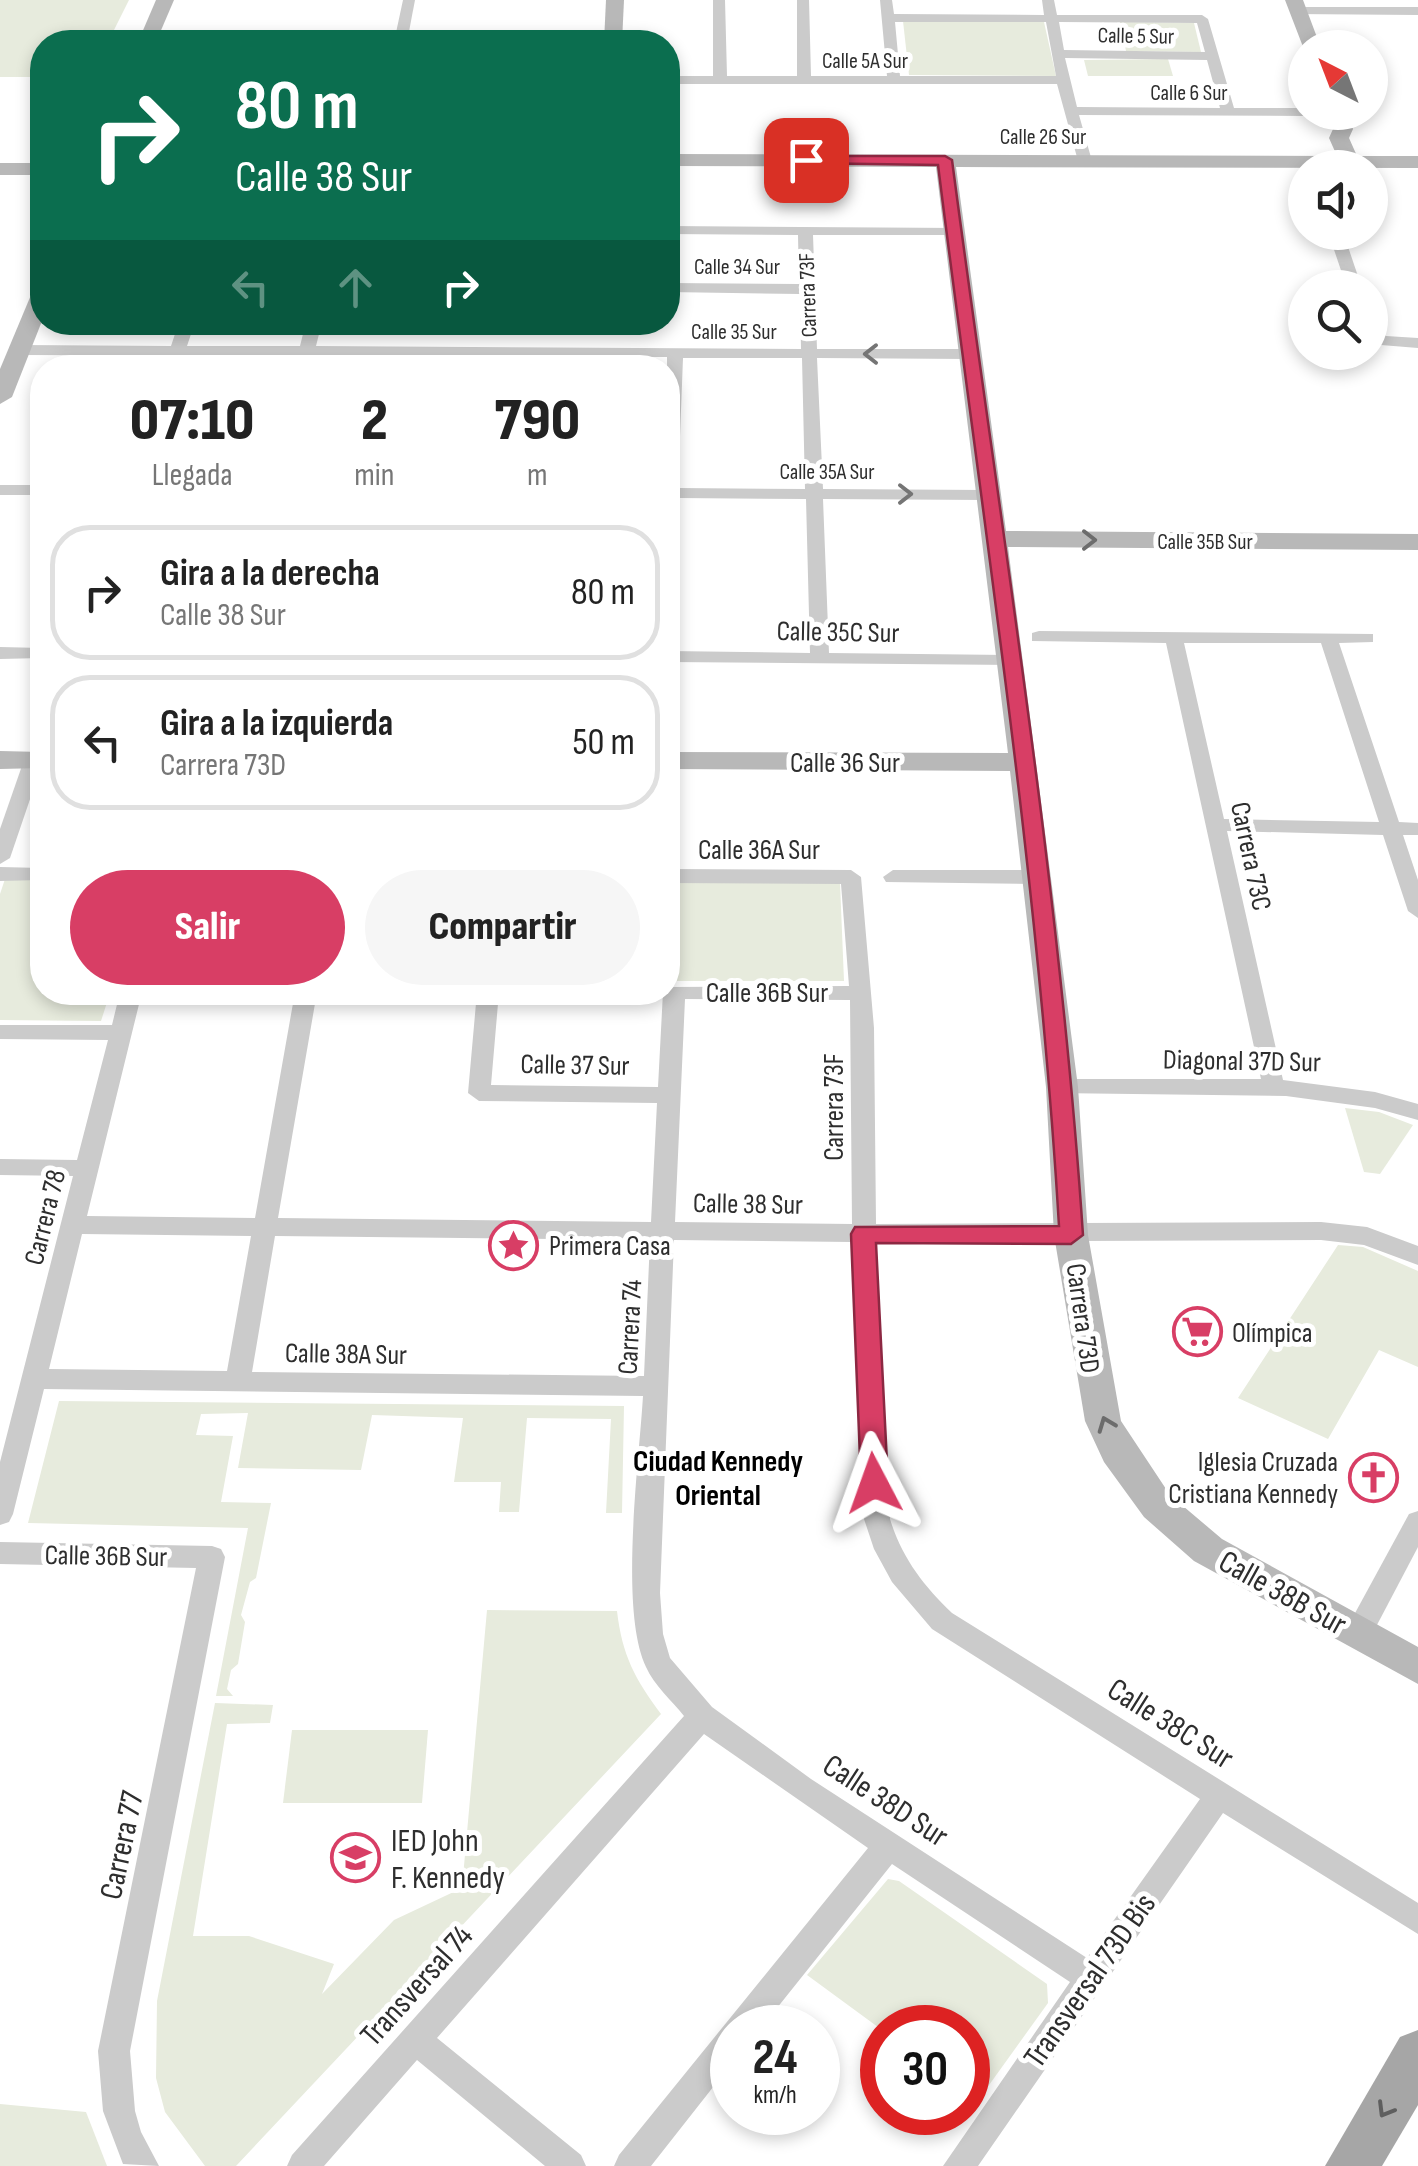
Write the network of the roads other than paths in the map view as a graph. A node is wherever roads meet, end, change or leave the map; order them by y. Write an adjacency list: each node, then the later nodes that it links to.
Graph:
1 (165, 0): 12 (street)
2 (409, 0): 13 (street)
3 (615, 0): 14 (street)
4 (719, 0): 19 (street)
5 (803, 0): 20 (street)
6 (886, 0): 10 (street)
7 (1048, 0): 11 (street)
8 (1296, 6): 9 (street); 15 (street)
9 (1418, 12)
10 (886, 18): 11 (street); 21 (street)
11 (1053, 19): 16 (street); 17 (street)
12 (151, 30)
13 (403, 30)
14 (613, 30)
15 (1305, 30)
16 (1060, 54): 17 (street, Calle 5 Sur); 22 (street)
17 (1212, 56): 24 (street)
18 (680, 80): 19 (street, Calle 5A Sur)
19 (720, 80): 20 (street, Calle 5A Sur)
20 (804, 80): 21 (street, Calle 5A Sur)
21 (894, 80): 22 (street, Calle 5A Sur)
22 (1063, 80): 23 (street)
23 (1072, 112): 24 (street, Calle 6 Sur); 29 (street)
24 (1228, 112): 25 (street, Calle 6 Sur)
25 (1288, 112)
26 (0, 158): 27 (street)
27 (30, 158)
28 (680, 160): 33 (street, Calle 26 Sur)
29 (1085, 161): 31 (street, Calle 26 Sur); 33 (street, Calle 26 Sur)
30 (1418, 162): 32 (street, Calle 26 Sur)
31 (1288, 165)
32 (1388, 165)
33 (946, 166): 37 (street, Calle 26 Sur); 38 (street, Calle 26 Sur); 41 (street, Carrera 73D)
34 (0, 169): 35 (street)
35 (30, 169)
36 (1388, 169): 40 (street, Calle 26 Sur)
37 (680, 172)
38 (992, 172): 39 (street, Calle 26 Sur); 41 (street)
39 (1288, 172)
40 (1418, 172)
41 (950, 200): 44 (street, Carrera 73D)
42 (680, 230): 43 (street)
43 (805, 230): 44 (street); 46 (street, Carrera 73F)
44 (954, 231): 55 (street, Carrera 73D)
45 (680, 288): 46 (street, Calle 34 Sur)
46 (807, 289): 54 (street, Carrera 73F)
47 (30, 319): 53 (street)
48 (183, 335): 51 (street)
49 (1388, 341): 50 (street)
50 (1418, 343)
51 (177, 351): 53 (street, Calle 35 Sur); 56 (street, Calle 35 Sur)
52 (675, 353): 54 (street, Calle 35 Sur); 57 (street, Calle 35 Sur)
53 (12, 354): 58 (street)
54 (809, 354): 55 (street, Calle 35 Sur, one-way to 54); 62 (street, Carrera 73F)
55 (969, 354): 63 (street, Carrera 73D)
56 (240, 355)
57 (551, 355)
58 (0, 397)
59 (0, 490): 60 (street)
60 (30, 490)
61 (680, 493): 62 (street, Calle 35A Sur)
62 (814, 494): 63 (street, Calle 35A Sur, one-way to 63); 73 (street, Carrera 73F)
63 (986, 494): 64 (street, Carrera 73D)
64 (992, 539): 65 (street, Calle 35B Sur, one-way to 65); 74 (street, Carrera 73D)
65 (1418, 542)
66 (1039, 637): 67 (street)
67 (1174, 638): 68 (street); 80 (street, Carrera 73C)
68 (1328, 638): 69 (street); 81 (street)
69 (1366, 638)
70 (0, 653): 71 (street)
71 (30, 653)
72 (680, 657): 73 (street, Calle 35C Sur)
73 (820, 659): 74 (street, Calle 35C Sur)
74 (1008, 660): 78 (street, Carrera 73D)
75 (0, 760): 76 (street)
76 (30, 760)
77 (680, 761): 78 (street, Calle 36 Sur)
78 (1022, 762): 89 (street, Carrera 73D)
79 (30, 781): 83 (street)
80 (1218, 825): 81 (street); 100 (street, Carrera 73C)
81 (1391, 829): 82 (street); 90 (street)
82 (1418, 830)
83 (0, 858)
84 (0, 874): 85 (street)
85 (30, 874)
86 (680, 876): 87 (street, Calle 36A Sur)
87 (851, 877): 92 (street, Carrera 73F)
88 (893, 877): 89 (street)
89 (1038, 878): 99 (street, Carrera 73D)
90 (1418, 911)
91 (680, 992): 92 (street, Calle 36B Sur)
92 (860, 993): 108 (street, Carrera 73F)
93 (128, 1005): 98 (street, Carrera 78)
94 (304, 1005): 106 (street)
95 (487, 1005): 101 (street, Calle 37 Sur)
96 (673, 1005): 101 (street, Carrera 74)
97 (0, 1032): 98 (street)
98 (121, 1033): 104 (street, Carrera 78)
99 (1062, 1087): 100 (street, Diagonal 37D Sur); 109 (street, Carrera 73D)
100 (1274, 1088): 102 (street, Diagonal 37D Sur)
101 (669, 1095): 107 (street, Carrera 74)
102 (1418, 1112)
103 (0, 1168): 104 (street)
104 (88, 1168): 105 (street, Carrera 78)
105 (74, 1225): 106 (street, Calle 38 Sur); 111 (street, Carrera 78)
106 (265, 1227): 107 (street, Calle 38 Sur); 112 (street)
107 (664, 1232): 108 (street, Calle 38 Sur); 113 (street, Carrera 74)
108 (864, 1234): 109 (street, Calle 38 Sur); 119 (street, Carrera 73F)
109 (1071, 1235): 110 (street, Calle 38 Sur); 114 (street, Carrera 73D, one-way to 109)
110 (1418, 1256)
111 (35, 1380): 112 (street, Calle 38A Sur); 115 (street, Carrera 78)
112 (238, 1382): 113 (street, Calle 38A Sur)
113 (657, 1386): 121 (street, Carrera 74)
114 (1157, 1506): 120 (street, Calle 38B Sur)
115 (0, 1514)
116 (1418, 1522): 120 (street)
117 (0, 1553): 118 (street, Calle 36B Sur)
118 (212, 1557): 132 (street, Carrera 77)
119 (896, 1573): 124 (street, Calle 38C Sur)
120 (1358, 1634): 122 (street, Calle 38B Sur)
121 (658, 1664): 123 (street, Calle 38D Sur)
122 (1418, 1667)
123 (702, 1716): 125 (street, Calle 38D Sur); 129 (street, Transversal 74)
124 (1219, 1794): 126 (street, Calle 38C Sur); 127 (street, Transversal 73D Bis)
125 (890, 1844): 127 (street, Calle 38D Sur); 128 (street)
126 (1418, 1920)
127 (1091, 1978): 136 (street, Transversal 73D Bis)
128 (760, 2005)
129 (415, 2039): 133 (street, Transversal 74); 134 (street)
130 (1418, 2055): 137 (main road, one-way to 137)
131 (710, 2066): 135 (street)
132 (136, 2156)
133 (302, 2166)
134 (570, 2166)
135 (630, 2166)
136 (959, 2166)
137 (1352, 2166)

